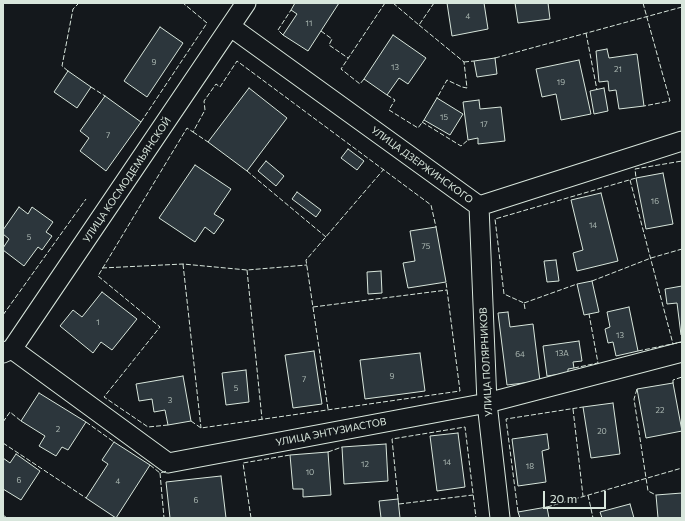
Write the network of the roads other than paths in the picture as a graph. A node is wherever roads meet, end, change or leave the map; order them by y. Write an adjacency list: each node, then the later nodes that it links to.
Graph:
1 (246, 3): 2 (street, УЛИЦА КОСМОДЕМЬЯНСКОЙ)
2 (231, 27): 4 (street, УЛИЦА ДЗЕРЖИНСКОГО); 5 (street, УЛИЦА КОСМОДЕМЬЯНСКОЙ)
3 (682, 141): 4 (street, УЛИЦА ДЗЕРЖИНСКОГО)
4 (479, 206): 7 (street, УЛИЦА ПОЛЯРНИКОВ)
5 (7, 351): 7 (street, УЛИЦА ЭНТУЗИАСТОВ)
6 (682, 352): 7 (street, УЛИЦА ЭНТУЗИАСТОВ)
7 (487, 403): 8 (street, УЛИЦА ПОЛЯРНИКОВ)
8 (500, 518)

